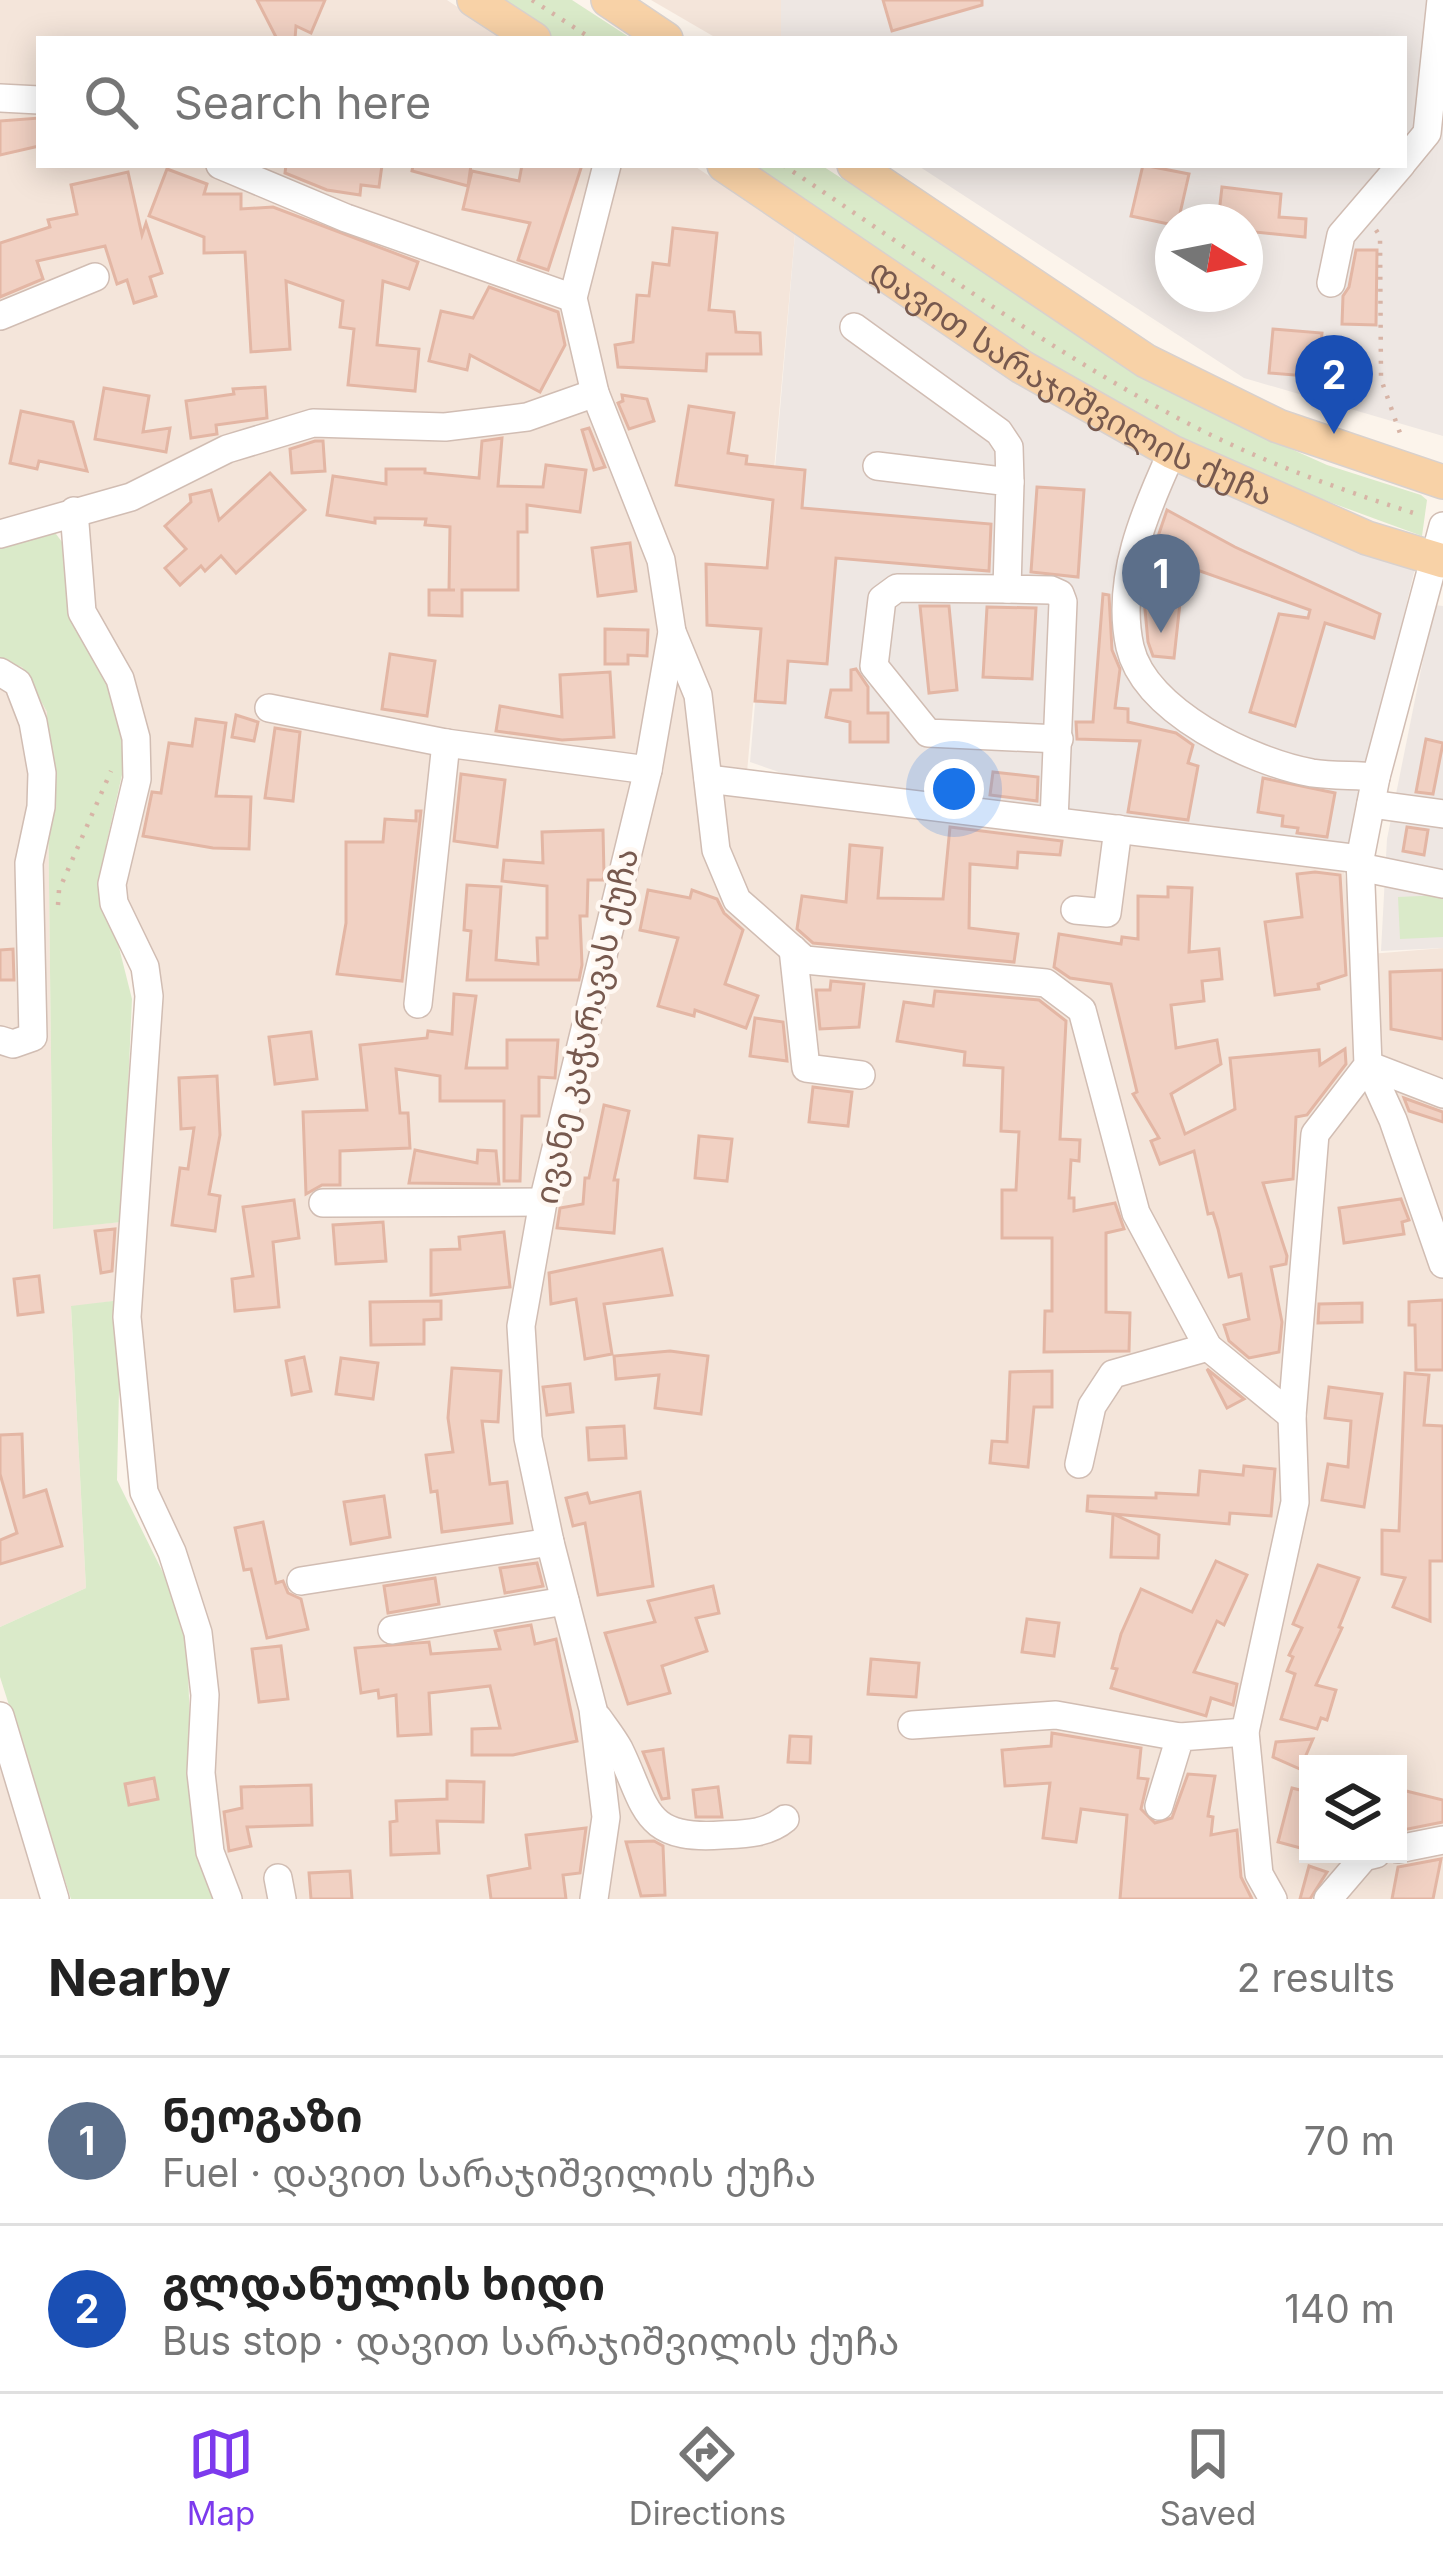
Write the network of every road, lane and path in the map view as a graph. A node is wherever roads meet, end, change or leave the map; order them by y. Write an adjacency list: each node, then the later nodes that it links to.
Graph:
1 (473, 0): 5 (main road)
2 (532, 0): 6 (path)
3 (608, 0): 7 (main road)
4 (1441, 0): 10 (street)
5 (529, 36)
6 (587, 36)
7 (662, 36)
8 (0, 98): 9 (street)
9 (36, 100)
10 (1407, 157)
11 (229, 168): 19 (street)
12 (606, 168): 19 (street, ივანე კაჭარავას ქუჩა)
13 (728, 168): 23 (main road, დავით სარაჯიშვილის ქუჩა)
14 (858, 168): 24 (main road, დავით სარაჯიშვილის ქუჩა)
15 (1398, 168): 16 (street)
16 (1364, 209): 18 (street); 24 (path)
17 (95, 277): 20 (street)
18 (1331, 283)
19 (573, 298): 22 (street, ივანე კაჭარავას ქუჩა)
20 (0, 316)
21 (854, 327): 26 (street)
22 (595, 393): 28 (street); 34 (street, ივანე კაჭარავას ქუჩა)
23 (1172, 452): 31 (main road, დავით სარაჯიშვილის ქუჩა); 42 (street)
24 (1389, 465): 27 (main road, დავით სარაჯიშვილის ქუჩა); 31 (path)
25 (878, 466): 26 (street)
26 (1010, 482): 33 (street)
27 (1443, 482)
28 (74, 512): 30 (street); 37 (street)
29 (1443, 526): 32 (street)
30 (0, 533)
31 (1366, 538): 32 (main road, დავით სარაჯიშვილის ქუჩა)
32 (1438, 560): 42 (street)
33 (1007, 589): 38 (street); 38 (street)
34 (672, 632): 40 (street, ივანე კაჭარავას ქუჩა); 41 (street)
35 (0, 671): 46 (street)
36 (269, 708): 39 (street)
37 (136, 738): 50 (path); 80 (street)
38 (1058, 739): 44 (street)
39 (446, 743): 40 (street); 54 (street)
40 (648, 770): 59 (street, ივანე კაჭარავას ქუჩა)
41 (708, 778): 44 (street); 53 (street)
42 (1373, 791): 43 (street); 47 (street)
43 (1443, 814)
44 (1054, 821): 45 (street)
45 (1127, 830): 47 (street); 51 (street); 52 (street)
46 (29, 863): 48 (street); 55 (street)
47 (1360, 863): 49 (street); 56 (street)
48 (0, 865)
49 (1443, 884)
50 (57, 908)
51 (1075, 910)
52 (1121, 931)
53 (794, 949): 57 (street); 62 (street)
54 (418, 1004)
55 (0, 1040)
56 (1368, 1065): 58 (street); 61 (street); 63 (street)
57 (861, 1075)
58 (1443, 1094)
59 (542, 1202): 60 (street); 65 (street, ივანე კაჭარავას ქუჩა)
60 (323, 1203)
61 (1443, 1264)
62 (1208, 1347): 63 (street); 64 (street)
63 (1292, 1416): 72 (street)
64 (1079, 1464)
65 (550, 1542): 66 (street); 67 (street, ივანე კაჭარავას ქუჩა)
66 (301, 1580)
67 (565, 1601): 68 (street); 69 (street, ივანე კაჭარავას ქუჩა)
68 (392, 1630)
69 (593, 1709): 75 (street); 81 (street, ივანე კაჭარავას ქუჩა)
70 (0, 1716): 79 (street)
71 (912, 1725): 73 (street)
72 (1245, 1732): 73 (street); 82 (street)
73 (1180, 1737): 74 (street)
74 (1159, 1806)
75 (785, 1820)
76 (1443, 1840): 77 (street)
77 (1407, 1848)
78 (1358, 1863): 83 (street)
79 (56, 1899)
80 (228, 1899)
81 (594, 1899)
82 (1273, 1899)
83 (1328, 1899)

